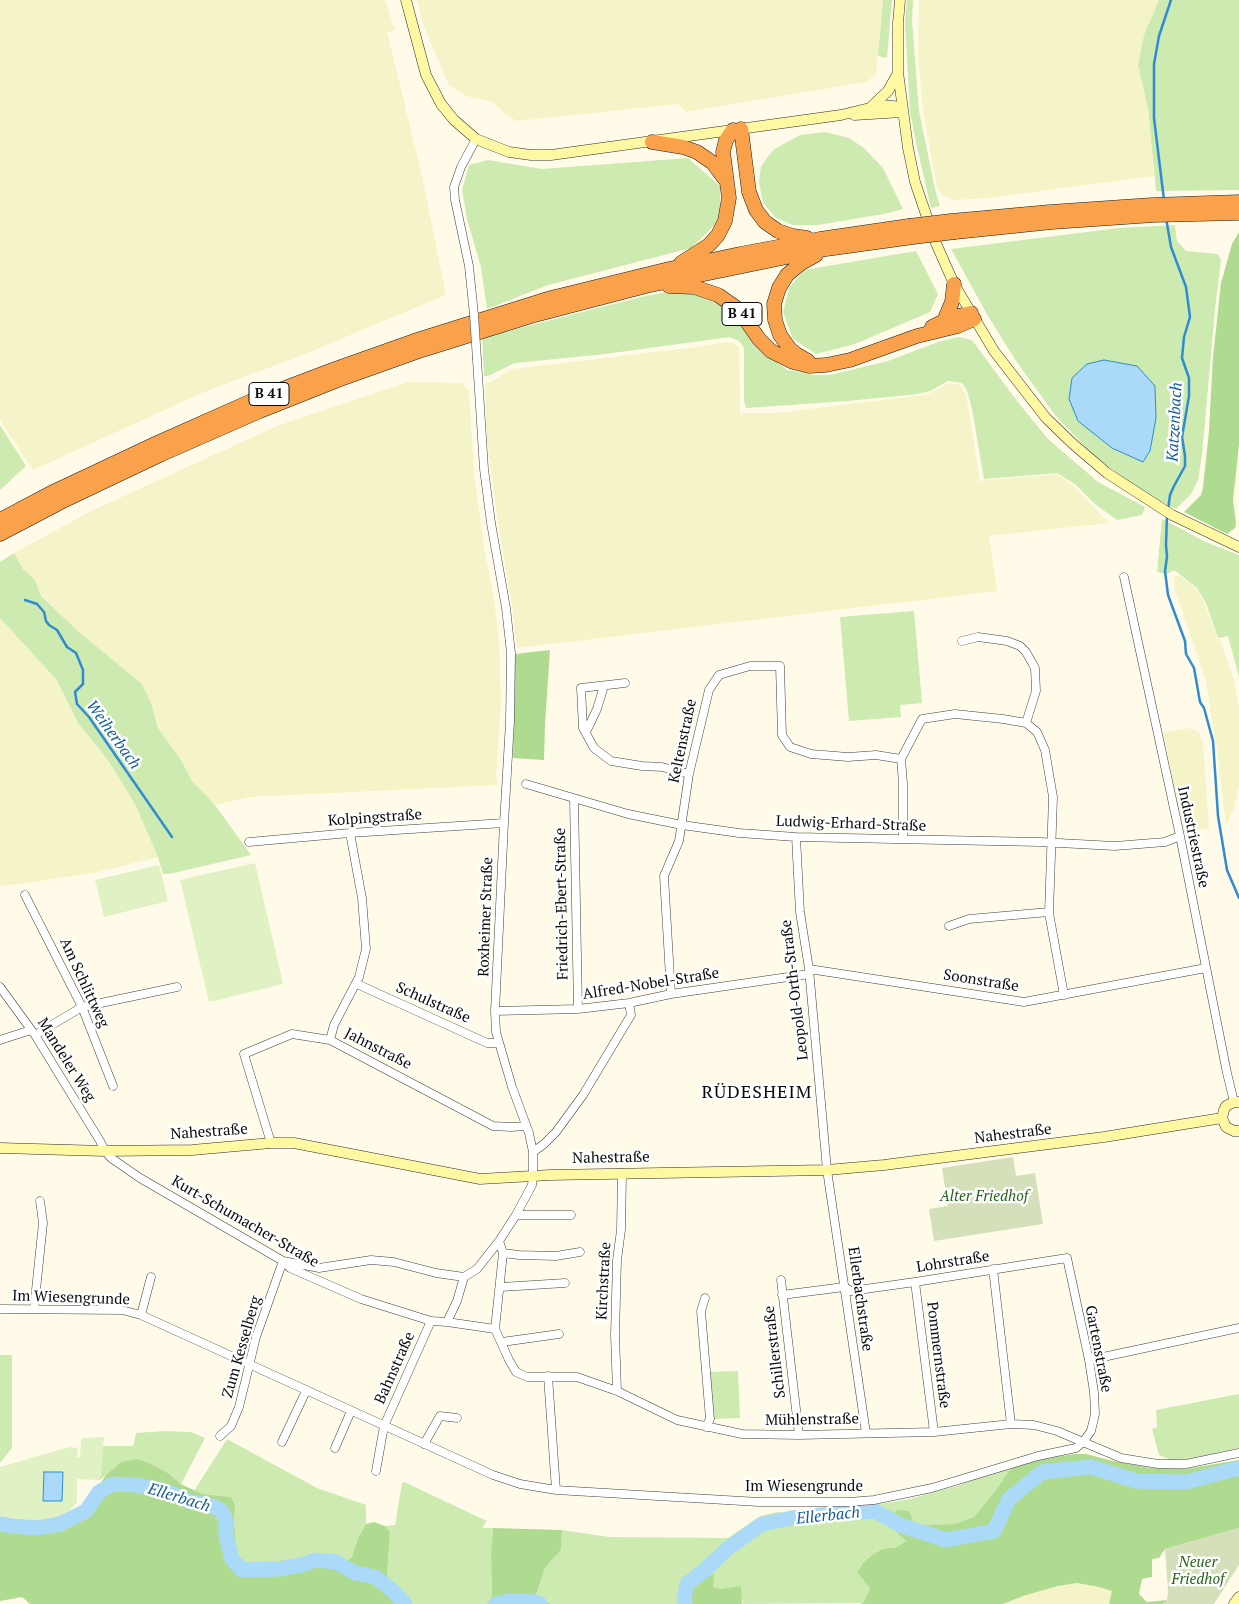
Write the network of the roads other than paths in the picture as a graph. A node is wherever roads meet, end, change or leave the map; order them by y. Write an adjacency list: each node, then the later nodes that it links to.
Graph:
1 (406, 0): 8 (street)
2 (900, 0): 3 (street)
3 (898, 72): 4 (street); 5 (street)
4 (870, 107): 5 (street); 6 (street)
5 (902, 109): 6 (street); 16 (street)
6 (841, 115): 7 (street)
7 (737, 130): 9 (street); 10 (highway, B 41); 14 (highway, B 41)
8 (476, 138): 9 (street); 35 (street, Roxheimer Straße, bridge)
9 (652, 142): 10 (highway, B 41)
10 (726, 183): 15 (highway, B 41)
11 (1239, 202): 12 (highway, B 41)
12 (1185, 209): 13 (highway, B 41); 14 (highway, B 41, bridge)
13 (1239, 212)
14 (823, 244): 15 (highway, B 41); 17 (highway, B 41); 21 (highway, B 41)
15 (669, 269): 22 (highway, B 41)
16 (954, 284): 18 (street); 19 (highway)
17 (646, 286): 21 (highway, B 41); 23 (highway, B 41)
18 (973, 316): 19 (highway); 20 (highway); 24 (street)
19 (944, 321): 20 (highway)
20 (916, 336): 21 (highway)
21 (826, 365)
22 (0, 520)
23 (0, 534)
24 (1239, 547)
25 (1124, 577): 38 (street, Industriestraße)
26 (962, 641): 29 (street)
27 (625, 684): 28 (street)
28 (604, 686): 30 (street); 30 (street)
29 (1026, 723): 31 (street); 42 (street)
30 (586, 732): 32 (street)
31 (901, 759): 32 (street, Keltenstraße); 40 (street)
32 (689, 774): 36 (street, Keltenstraße)
33 (526, 784): 34 (street, Ludwig-Erhard-Straße)
34 (574, 799): 36 (street, Ludwig-Erhard-Straße); 55 (street, Friedrich-Ebert-Straße)
35 (504, 823): 37 (street, Kolpingstraße); 56 (street, Roxheimer Straße)
36 (682, 825): 39 (street, Ludwig-Erhard-Straße); 51 (street, Keltenstraße)
37 (350, 833): 41 (street, Kolpingstraße); 48 (street)
38 (1180, 836): 42 (street, Ludwig-Erhard-Straße); 46 (street, Industriestraße)
39 (796, 837): 40 (street, Ludwig-Erhard-Straße); 47 (street, Leopold-Orth-Straße)
40 (903, 839): 42 (street, Ludwig-Erhard-Straße)
41 (249, 842)
42 (1052, 843): 44 (street)
43 (25, 895): 54 (street, Am Schlittweg)
44 (1049, 912): 45 (street); 52 (street)
45 (949, 926)
46 (1206, 968): 52 (street, Soonstraße); 62 (street, Industriestraße)
47 (809, 971): 51 (street, Alfred-Nobel-Straße); 52 (street, Soonstraße); 70 (street, Leopold-Orth-Straße)
48 (357, 984): 59 (street); 60 (street, Schulstraße)
49 (0, 987): 57 (street, Mandeler Weg)
50 (177, 987): 54 (street)
51 (671, 994): 53 (street, Alfred-Nobel-Straße)
52 (1064, 995)
53 (629, 1003): 55 (street, Alfred-Nobel-Straße); 69 (street)
54 (82, 1007): 57 (street); 61 (street, Am Schlittweg)
55 (578, 1009): 56 (street, Alfred-Nobel-Straße)
56 (495, 1011): 60 (street, Roxheimer Straße)
57 (33, 1032): 58 (street); 68 (street, Mandeler Weg)
58 (0, 1040)
59 (330, 1040): 64 (street, Jahnstraße); 66 (street, Jahnstraße)
60 (498, 1043): 64 (street, Roxheimer Straße)
61 (113, 1086)
62 (1236, 1102): 63 (street)
63 (1222, 1118): 65 (street); 70 (street, Nahestraße)
64 (525, 1126): 69 (street, Roxheimer Straße)
65 (1239, 1132)
66 (271, 1143): 68 (street, Nahestraße); 72 (street, Nahestraße)
67 (0, 1148): 68 (street, Nahestraße)
68 (105, 1151): 80 (street, Kurt-Schumacher-Straße)
69 (534, 1152): 72 (street, Roxheimer Straße)
70 (827, 1170): 71 (street, Nahestraße); 88 (street, Ellerbachstraße)
71 (622, 1173): 72 (street, Nahestraße); 104 (street, Kirchstraße)
72 (533, 1176): 74 (street, Roxheimer Straße)
73 (40, 1201): 91 (street)
74 (516, 1215): 75 (street); 76 (street, Roxheimer Straße)
75 (571, 1216)
76 (499, 1241): 78 (street); 83 (street, Roxheimer Straße)
77 (580, 1252): 78 (street)
78 (503, 1253): 87 (street)
79 (1067, 1258): 81 (street, Lohrstraße); 100 (street, Gartenstraße)
80 (284, 1261): 83 (street); 94 (street, Kurt-Schumacher-Straße); 101 (street, Zum Kesselberg)
81 (993, 1269): 85 (street, Lohrstraße); 107 (street)
82 (151, 1277): 93 (street, Im Wiesengrunde)
83 (464, 1278): 95 (street)
84 (781, 1280): 89 (street, Schillerstraße)
85 (915, 1282): 88 (street, Lohrstraße); 110 (street, Pommernstraße)
86 (565, 1283): 87 (street)
87 (501, 1287): 97 (street)
88 (844, 1287): 89 (street, Schillerstraße); 111 (street, Ellerbachstraße)
89 (782, 1295): 112 (street, Schillerstraße)
90 (705, 1298): 109 (street)
91 (34, 1309): 92 (street, Im Wiesengrunde); 93 (street, Im Wiesengrunde)
92 (0, 1310)
93 (141, 1315): 101 (street, Im Wiesengrunde)
94 (431, 1321): 95 (street, Kurt-Schumacher-Straße); 108 (street, Bahnstraße)
95 (447, 1322): 97 (street, Kurt-Schumacher-Straße)
96 (1239, 1328): 100 (street)
97 (495, 1330): 99 (street, Mühlenstraße)
98 (558, 1334): 99 (street)
99 (502, 1342): 102 (street, Mühlenstraße)
100 (1089, 1360): 115 (street, Gartenstraße)
101 (249, 1364): 103 (street, Im Wiesengrunde); 113 (street, Zum Kesselberg)
102 (548, 1376): 104 (street, Mühlenstraße); 120 (street)
103 (306, 1390): 105 (street, Im Wiesengrunde); 114 (street)
104 (617, 1391): 109 (street, Mühlenstraße)
105 (351, 1411): 108 (street, Im Wiesengrunde); 117 (street)
106 (457, 1418): 116 (street)
107 (1011, 1424): 110 (street, Mühlenstraße); 115 (street, Mühlenstraße)
108 (384, 1426): 116 (street, Im Wiesengrunde); 119 (street)
109 (706, 1427): 112 (street, Mühlenstraße)
110 (934, 1432): 111 (street, Mühlenstraße)
111 (866, 1433): 112 (street, Mühlenstraße)
112 (799, 1435)
113 (220, 1436)
114 (282, 1442)
115 (1083, 1442): 118 (street); 120 (street, Im Wiesengrunde)
116 (424, 1444): 120 (street, Im Wiesengrunde)
117 (335, 1448)
118 (1239, 1453)
119 (376, 1471)
120 (556, 1490)
121 (1239, 1597): 122 (street)
122 (1234, 1604)

